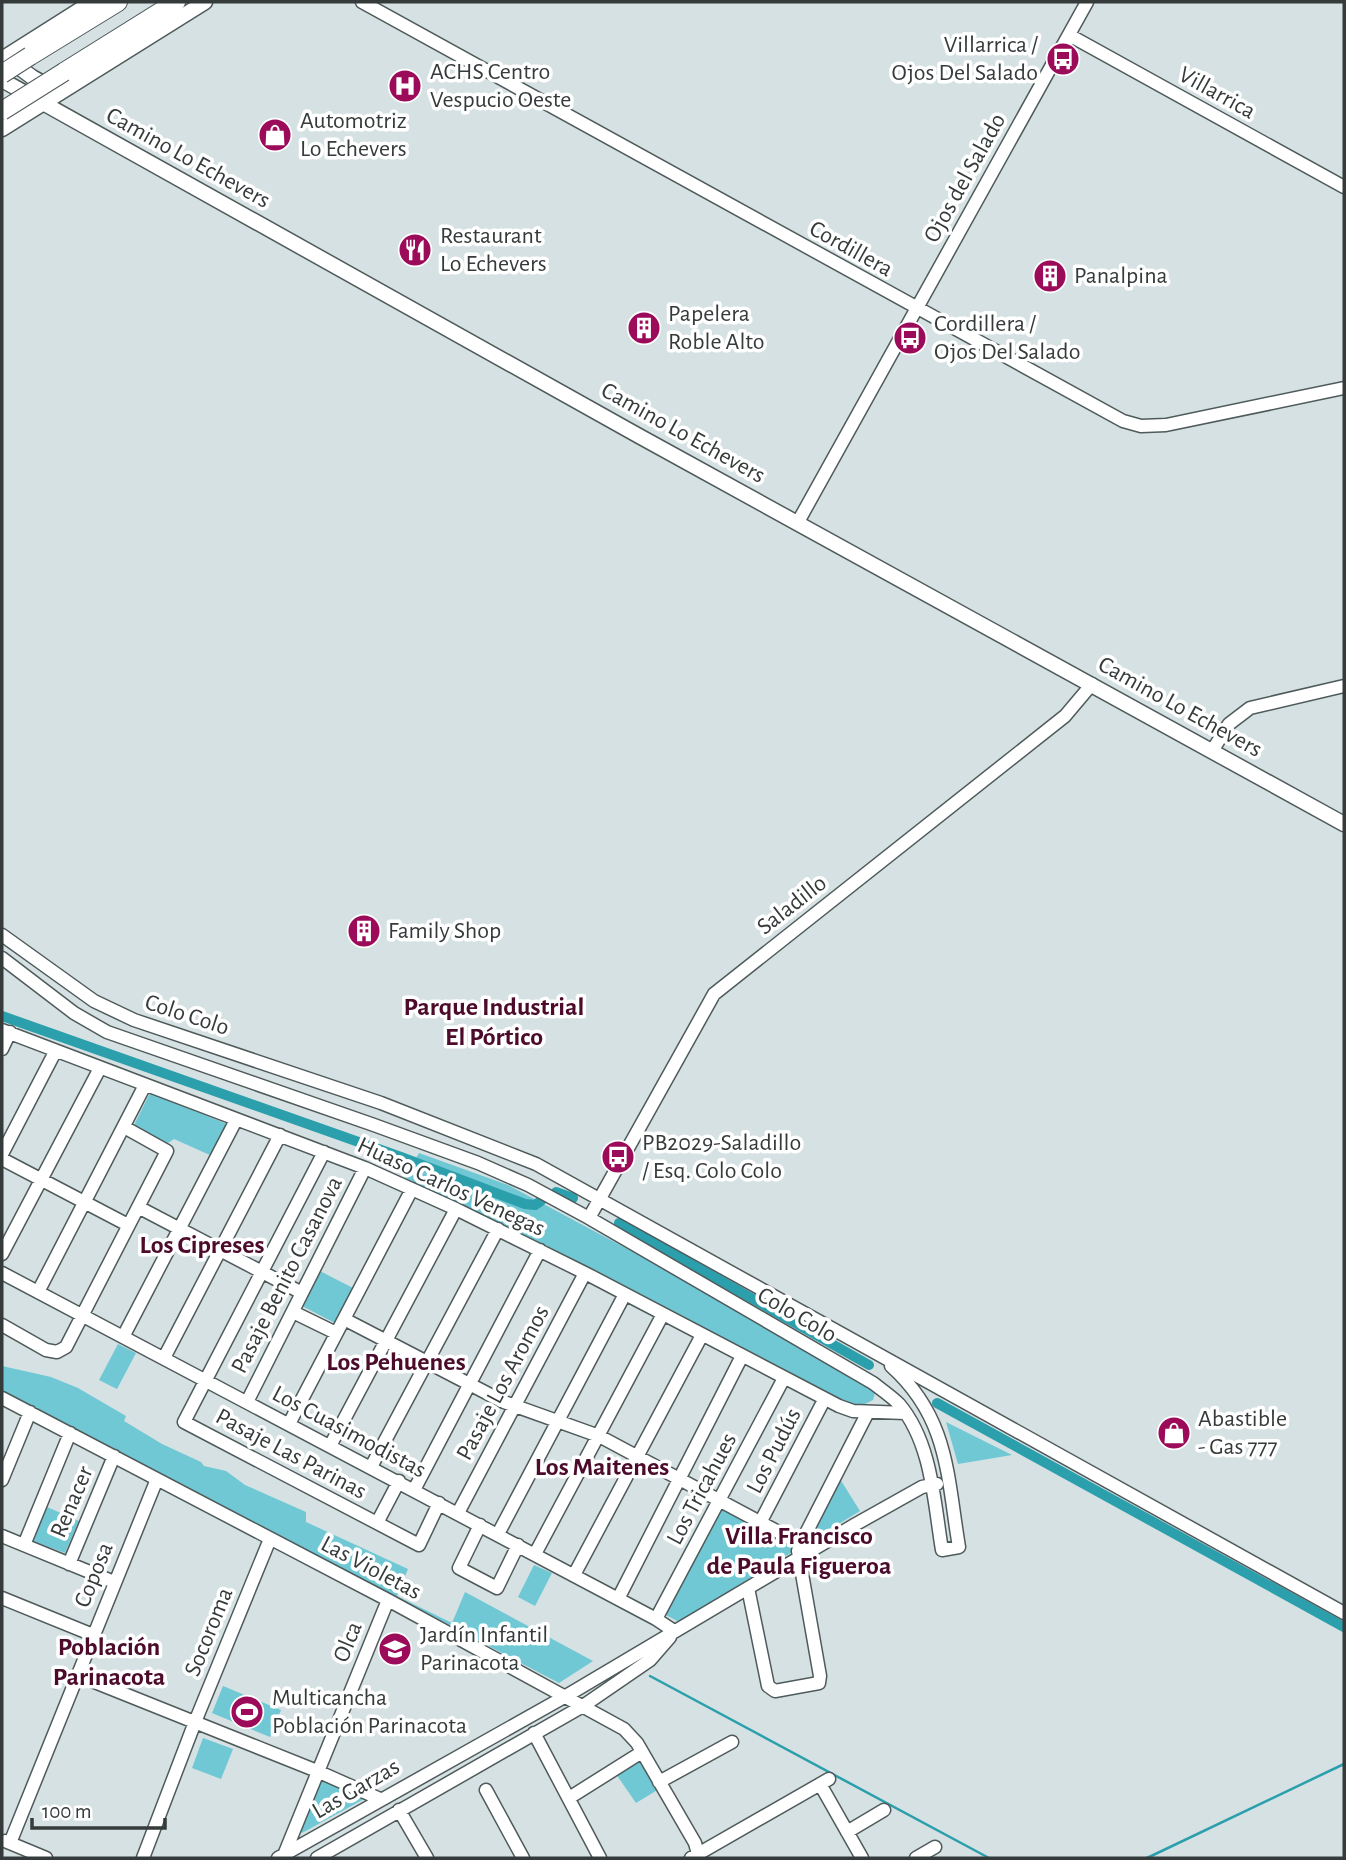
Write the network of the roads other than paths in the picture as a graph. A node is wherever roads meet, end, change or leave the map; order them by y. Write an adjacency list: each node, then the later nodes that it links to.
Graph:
1 (92, 2): 8 (main road)
2 (118, 2): 8 (highway, bridge)
3 (176, 2): 12 (highway, bridge)
4 (205, 2): 10 (main road)
5 (362, 2): 16 (street, Cordillera)
6 (1087, 2): 7 (street, Ojos del Salado)
7 (1069, 35): 15 (street, Villarrica); 16 (street, Ojos del Salado)
8 (3, 63): 10 (main road)
9 (2, 80): 11 (main road, Camino Lo Echevers)
10 (63, 91): 11 (main road); 13 (main road)
11 (44, 103): 12 (main road); 13 (main road, Camino Lo Echevers)
12 (6, 114): 14 (main road)
13 (67, 116): 18 (main road, Camino Lo Echevers)
14 (2, 129)
15 (1344, 187)
16 (916, 309): 17 (street, Cordillera); 18 (street, Ojos del Salado)
17 (1344, 388)
18 (798, 522): 19 (main road, Camino Lo Echevers)
19 (1092, 684): 21 (main road, Camino Lo Echevers); 42 (street, Saladillo)
20 (1344, 686): 21 (street)
21 (1212, 751): 22 (main road, Camino Lo Echevers)
22 (1344, 824)
23 (2, 935): 30 (street, Colo Colo)
24 (2, 958): 33 (street, Colo Colo)
25 (6, 1031): 26 (street); 27 (street, Huaso Carlos Venegas)
26 (2, 1049)
27 (55, 1052): 28 (street, Huaso Carlos Venegas); 37 (street)
28 (100, 1068): 29 (street, Huaso Carlos Venegas); 40 (street)
29 (145, 1085): 32 (street, Huaso Carlos Venegas); 34 (street)
30 (375, 1101): 31 (street, Colo Colo); 33 (street)
31 (392, 1107): 35 (street); 42 (street, Colo Colo)
32 (236, 1120): 36 (street, Huaso Carlos Venegas); 48 (street)
33 (368, 1123): 35 (street, Colo Colo)
34 (124, 1127): 43 (street); 44 (street)
35 (384, 1129): 46 (street, Colo Colo)
36 (280, 1135): 38 (street, Huaso Carlos Venegas); 50 (street)
37 (3, 1150): 40 (street)
38 (324, 1152): 39 (street, Huaso Carlos Venegas); 53 (street)
39 (365, 1168): 41 (street, Huaso Carlos Venegas); 57 (street, Pasaje Benito Casanova)
40 (41, 1180): 43 (street); 52 (street)
41 (412, 1189): 45 (street, Huaso Carlos Venegas); 62 (street)
42 (600, 1198): 46 (street, Saladillo); 68 (street, Colo Colo)
43 (85, 1202): 47 (street); 56 (street)
44 (138, 1207): 47 (street); 48 (street)
45 (456, 1209): 49 (street, Huaso Carlos Venegas); 67 (street)
46 (589, 1218): 76 (street, Colo Colo)
47 (128, 1225): 61 (street)
48 (179, 1229): 50 (street); 66 (street)
49 (498, 1229): 51 (street, Huaso Carlos Venegas); 71 (street)
50 (220, 1250): 53 (street); 70 (street)
51 (540, 1250): 54 (street, Huaso Carlos Venegas); 74 (street)
52 (2, 1254)
53 (261, 1272): 57 (street); 73 (street)
54 (585, 1273): 58 (street, Huaso Carlos Venegas); 81 (street, Pasaje Los Aromos)
55 (3, 1278): 56 (street, Los Cuasimodistas)
56 (38, 1292): 61 (street, Los Cuasimodistas)
57 (302, 1293): 59 (street, Pasaje Benito Casanova)
58 (625, 1294): 60 (street, Huaso Carlos Venegas); 85 (street)
59 (293, 1312): 64 (street); 79 (street, Pasaje Benito Casanova)
60 (663, 1314): 65 (street, Huaso Carlos Venegas); 88 (street)
61 (82, 1315): 63 (street); 66 (street, Los Cuasimodistas)
62 (344, 1319): 64 (street); 67 (street)
63 (2, 1325)
64 (336, 1333): 86 (street)
65 (702, 1335): 69 (street, Huaso Carlos Venegas); 91 (street)
66 (122, 1336): 70 (street, Los Cuasimodistas)
67 (385, 1340): 71 (street); 89 (street)
68 (875, 1351): 75 (street, Colo Colo); 80 (street, Colo Colo)
69 (742, 1356): 72 (street, Huaso Carlos Venegas); 93 (street)
70 (164, 1358): 73 (street, Los Cuasimodistas)
71 (426, 1362): 74 (street); 92 (street)
72 (784, 1378): 78 (street, Huaso Carlos Venegas); 100 (street, Los Tricahues)
73 (205, 1380): 79 (street, Los Cuasimodistas); 104 (street, Pasaje Las Parinas)
74 (469, 1384): 81 (street); 99 (street)
75 (938, 1386): 80 (street); 120 (street, Colo Colo)
76 (882, 1390): 83 (street); 84 (street, Colo Colo)
77 (2, 1398): 82 (street, Las Violetas)
78 (824, 1400): 83 (street, Huaso Carlos Venegas); 103 (street, Los Pudús)
79 (247, 1402): 86 (street, Los Cuasimodistas)
80 (924, 1404): 97 (street, Colo Colo)
81 (513, 1406): 85 (street); 102 (street, Pasaje Los Aromos)
82 (30, 1412): 87 (street, Las Violetas); 95 (street)
83 (868, 1412): 84 (street, Huaso Carlos Venegas); 111 (street)
84 (905, 1413): 98 (street, Colo Colo)
85 (556, 1420): 88 (street); 106 (street)
86 (289, 1424): 89 (street, Los Cuasimodistas)
87 (70, 1433): 90 (street, Las Violetas); 109 (street)
88 (599, 1436): 91 (street); 112 (street)
89 (330, 1446): 92 (street, Los Cuasimodistas)
90 (114, 1456): 94 (street, Las Violetas); 113 (street, Renacer)
91 (639, 1456): 93 (street); 114 (street)
92 (371, 1467): 96 (street, Los Cuasimodistas)
93 (680, 1478): 100 (street); 118 (street)
94 (157, 1479): 108 (street, Las Violetas); 115 (street, Coposa)
95 (2, 1480)
96 (399, 1481): 99 (street, Los Cuasimodistas); 104 (street, Pasaje Las Parinas)
97 (948, 1483): 98 (street, Las Garzas); 98 (street, Colo Colo)
98 (931, 1485): 111 (street, Las Garzas)
99 (414, 1490): 101 (street, Los Cuasimodistas)
100 (720, 1499): 103 (street); 121 (street, Los Tricahues)
101 (439, 1503): 102 (street, Los Cuasimodistas); 104 (street, Pasaje Las Parinas)
102 (458, 1513): 105 (street, Los Cuasimodistas)
103 (761, 1521): 111 (street)
104 (377, 1523)
105 (480, 1525): 106 (street, Los Cuasimodistas); 110 (street)
106 (498, 1534): 110 (street, Los Cuasimodistas)
107 (2, 1536): 109 (street)
108 (270, 1539): 119 (street, Las Violetas); 127 (street, Socoroma)
109 (24, 1545): 113 (street)
110 (518, 1545): 112 (street, Los Cuasimodistas)
111 (801, 1547): 116 (street, Las Garzas); 116 (street)
112 (535, 1554): 114 (street, Los Cuasimodistas)
113 (69, 1564): 115 (street)
114 (574, 1575): 118 (street, Los Cuasimodistas)
115 (114, 1582): 123 (street, Coposa)
116 (748, 1587): 122 (street, Las Garzas)
117 (2, 1598): 123 (street)
118 (618, 1599): 121 (street, Los Cuasimodistas)
119 (388, 1600): 125 (street, Las Violetas); 131 (street, Olca)
120 (1344, 1613)
121 (656, 1619): 122 (street, Los Cuasimodistas)
122 (674, 1631): 125 (street, Las Garzas); 126 (street, Las Garzas)
123 (93, 1634): 124 (street, Coposa)
124 (77, 1675): 127 (street); 139 (street, Coposa)
125 (566, 1696): 126 (street, Las Violetas); 135 (street, Las Garzas)
126 (583, 1706): 128 (street, Las Garzas); 130 (street, Las Violetas)
127 (195, 1722): 131 (street); 144 (street, Socoroma)
128 (534, 1733): 134 (street); 136 (street, Las Garzas)
129 (732, 1742): 132 (street)
130 (642, 1752): 132 (street, Las Violetas); 134 (street)
131 (317, 1771): 135 (street); 141 (street, Olca)
132 (659, 1782): 142 (street, Las Violetas)
133 (486, 1790): 147 (street)
134 (569, 1798): 148 (street)
135 (380, 1799): 141 (street, Las Garzas)
136 (399, 1810): 145 (street, Las Garzas); 146 (street)
137 (884, 1810): 138 (street)
138 (847, 1832): 142 (street); 149 (street)
139 (6, 1841): 143 (street)
140 (935, 1847): 150 (street)
141 (281, 1857)
142 (696, 1857)
143 (46, 1858)
144 (143, 1858)
145 (317, 1858)
146 (427, 1858)
147 (523, 1858)
148 (600, 1858)
149 (862, 1858)
150 (916, 1858)

